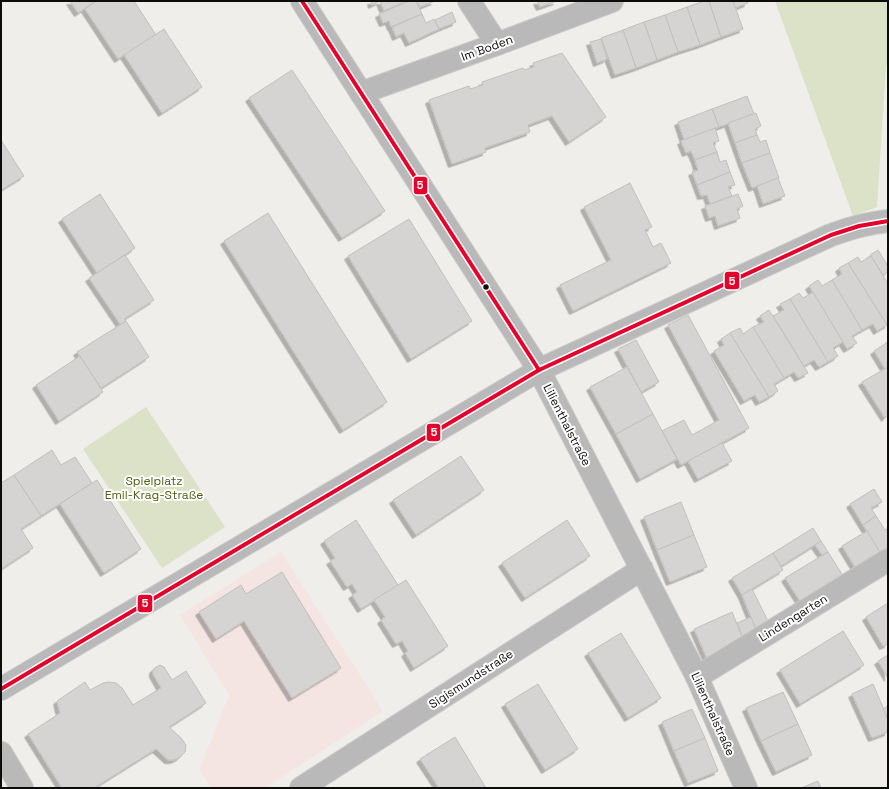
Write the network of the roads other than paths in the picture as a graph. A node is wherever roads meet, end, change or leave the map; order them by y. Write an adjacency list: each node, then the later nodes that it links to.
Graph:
1 (302, 1): 5 (street, Lilienthalstraße)
2 (470, 1): 4 (street)
3 (612, 1): 4 (street, Im Boden)
4 (497, 44): 5 (street, Im Boden)
5 (361, 93): 7 (street, Lilienthalstraße)
6 (888, 221): 7 (street)
7 (539, 370): 9 (street, Lilienthalstraße); 11 (street)
8 (888, 560): 10 (street, Lindengarten)
9 (642, 569): 10 (street, Lilienthalstraße); 14 (street, Sigismundstraße)
10 (697, 677): 15 (street, Lilienthalstraße)
11 (1, 689)
12 (1, 752): 13 (street)
13 (22, 788)
14 (301, 788)
15 (746, 788)

